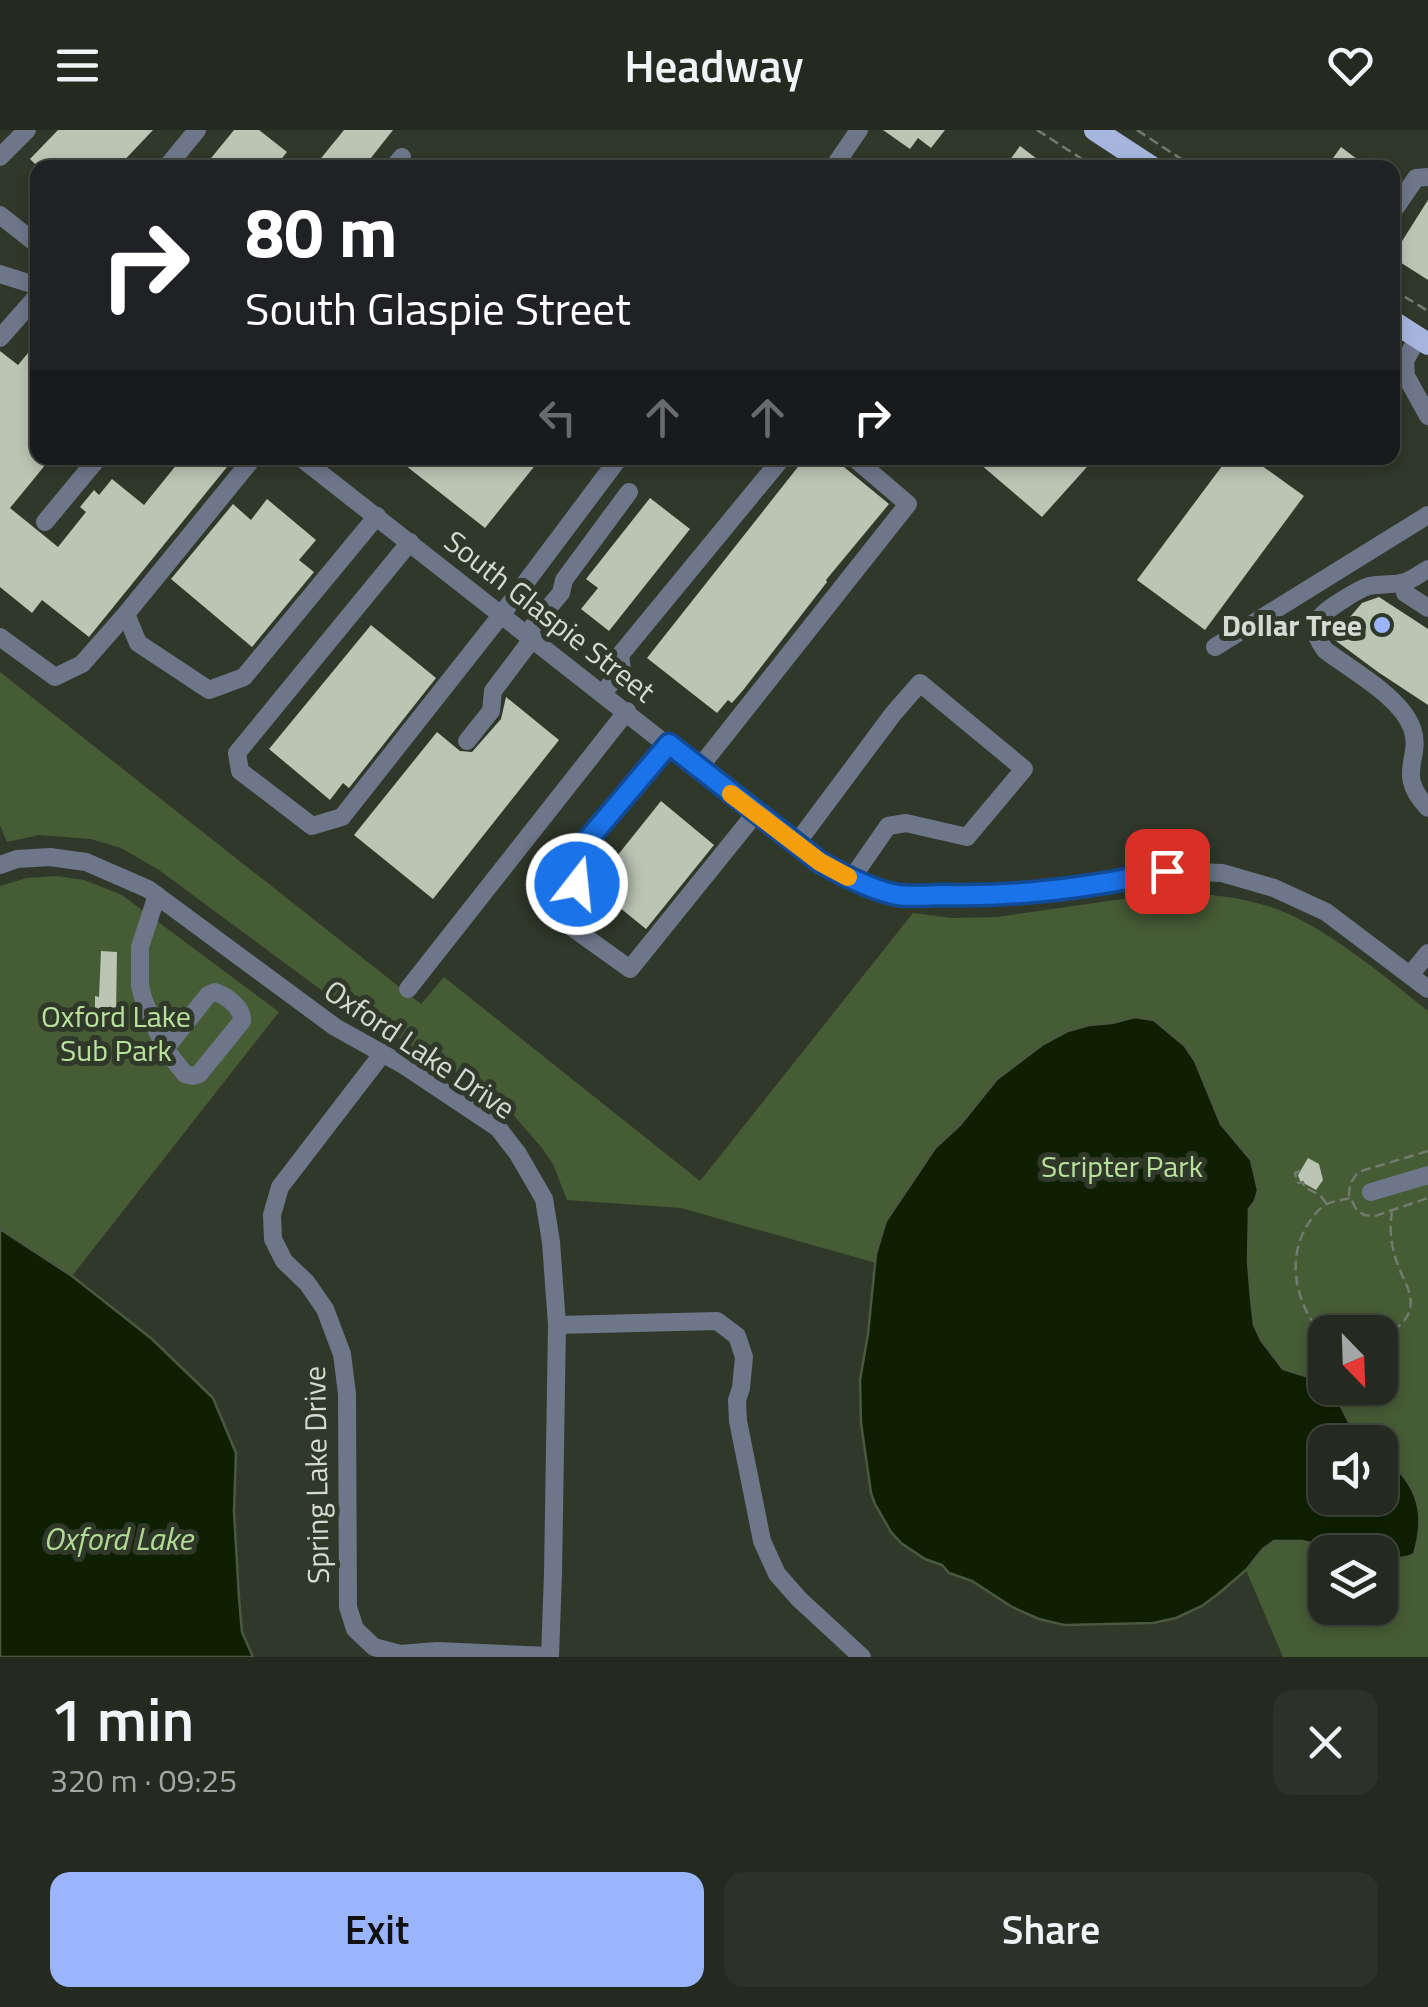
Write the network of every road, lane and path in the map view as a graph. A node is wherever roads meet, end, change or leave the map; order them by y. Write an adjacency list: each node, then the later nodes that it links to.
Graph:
1 (27, 130): 7 (street)
2 (196, 130): 8 (street)
3 (859, 130): 9 (street)
4 (1037, 130): 10 (path)
5 (1095, 130): 11 (main road)
6 (1138, 130): 12 (path)
7 (2, 148)
8 (172, 160)
9 (838, 160)
10 (1084, 160)
11 (1141, 160)
12 (1184, 160)
13 (1428, 178): 14 (street)
14 (1400, 201)
15 (0, 215): 16 (street)
16 (30, 239)
17 (0, 274): 18 (street)
18 (30, 283)
19 (1400, 293): 21 (path)
20 (30, 304): 23 (street)
21 (1428, 312)
22 (1400, 326): 24 (main road)
23 (0, 338)
24 (1423, 341): 25 (street)
25 (1428, 416)
26 (92, 465): 35 (street)
27 (246, 465): 40 (street)
28 (312, 465): 34 (street, South Glaspie Street)
29 (615, 465): 41 (street)
30 (776, 465): 45 (street)
31 (862, 465): 49 (street)
32 (628, 492): 42 (street)
33 (1428, 515): 44 (street)
34 (377, 516): 36 (street, South Glaspie Street); 40 (street)
35 (44, 522)
36 (410, 542): 41 (street, South Glaspie Street); 41 (street)
37 (1428, 569): 38 (street)
38 (1404, 583): 39 (street); 50 (street)
39 (1428, 608)
40 (126, 614): 43 (street)
41 (502, 614): 42 (street, South Glaspie Street)
42 (530, 636): 45 (street, South Glaspie Street); 47 (street)
43 (0, 637)
44 (1215, 647)
45 (603, 693): 46 (street, South Glaspie Street)
46 (627, 711): 48 (street, South Glaspie Street); 58 (street)
47 (467, 741)
48 (669, 744): 49 (street, South Glaspie Street); 51 (street)
49 (698, 768): 51 (street, South Glaspie Street)
50 (1428, 808)
51 (756, 814): 52 (street, South Glaspie Street)
52 (796, 844): 54 (street, South Glaspie Street); 54 (street)
53 (0, 865): 55 (street, Oxford Lake Drive)
54 (852, 878): 57 (street, South Glaspie Street)
55 (157, 895): 60 (street); 61 (street, Oxford Lake Drive)
56 (1428, 952): 57 (street)
57 (1410, 974): 59 (street, South Glaspie Street)
58 (408, 989)
59 (1428, 989)
60 (165, 1049): 60 (street)
61 (383, 1054): 69 (street, Oxford Lake Drive); 71 (street, Spring Lake Drive)
62 (1300, 1172): 66 (path)
63 (1428, 1174): 64 (street)
64 (1371, 1192)
65 (1350, 1198): 66 (path)
66 (1327, 1204): 68 (path)
67 (1392, 1210): 70 (path)
68 (1308, 1315)
69 (556, 1325): 71 (street, Oxford Lake Drive); 72 (street)
70 (1398, 1325)
71 (550, 1657)
72 (862, 1657)

